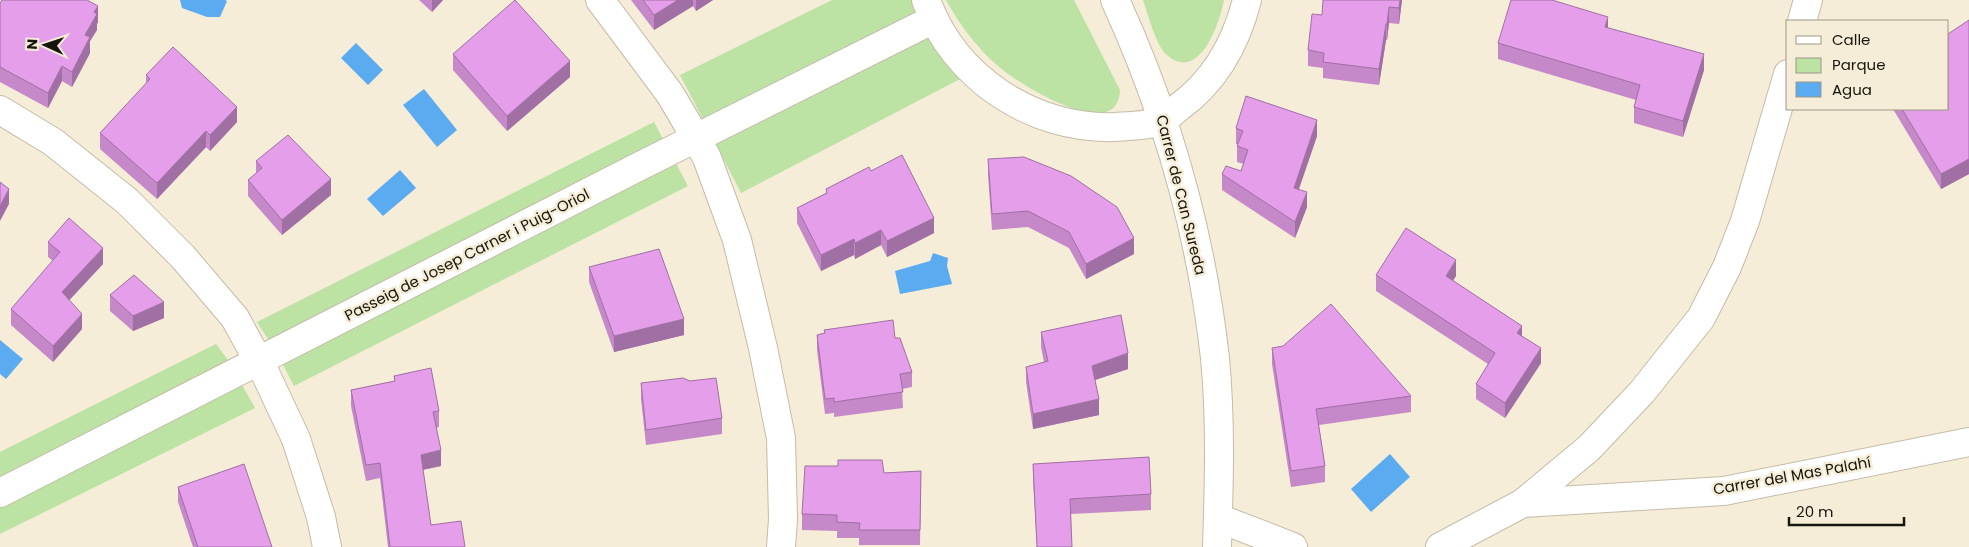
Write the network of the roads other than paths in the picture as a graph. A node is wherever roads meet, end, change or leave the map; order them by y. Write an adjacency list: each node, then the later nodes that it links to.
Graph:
1 (600, 0): 10 (street)
2 (1115, 0): 9 (street, Carrer de Can Sureda)
3 (1247, 0): 9 (street, Passeig de Josep Carner i Puig-Oriol)
4 (1808, 0): 6 (street)
5 (930, 10): 9 (street, Passeig de Josep Carner i Puig-Oriol); 10 (street, Passeig de Josep Carner i Puig-Oriol)
6 (1802, 20)
7 (1786, 81): 14 (street)
8 (0, 110): 11 (street)
9 (1164, 119): 15 (street, Carrer de Can Sureda)
10 (696, 138): 11 (street, Passeig de Josep Carner i Puig-Oriol); 17 (street)
11 (259, 361): 13 (street, Passeig de Josep Carner i Puig-Oriol); 16 (street)
12 (1969, 442): 14 (street, Carrer del Mas Palahí)
13 (0, 493)
14 (1523, 503): 20 (street)
15 (1218, 518): 18 (street, Carrer de Can Sureda); 19 (street)
16 (327, 547)
17 (781, 547)
18 (1218, 547)
19 (1293, 547)
20 (1440, 547)

